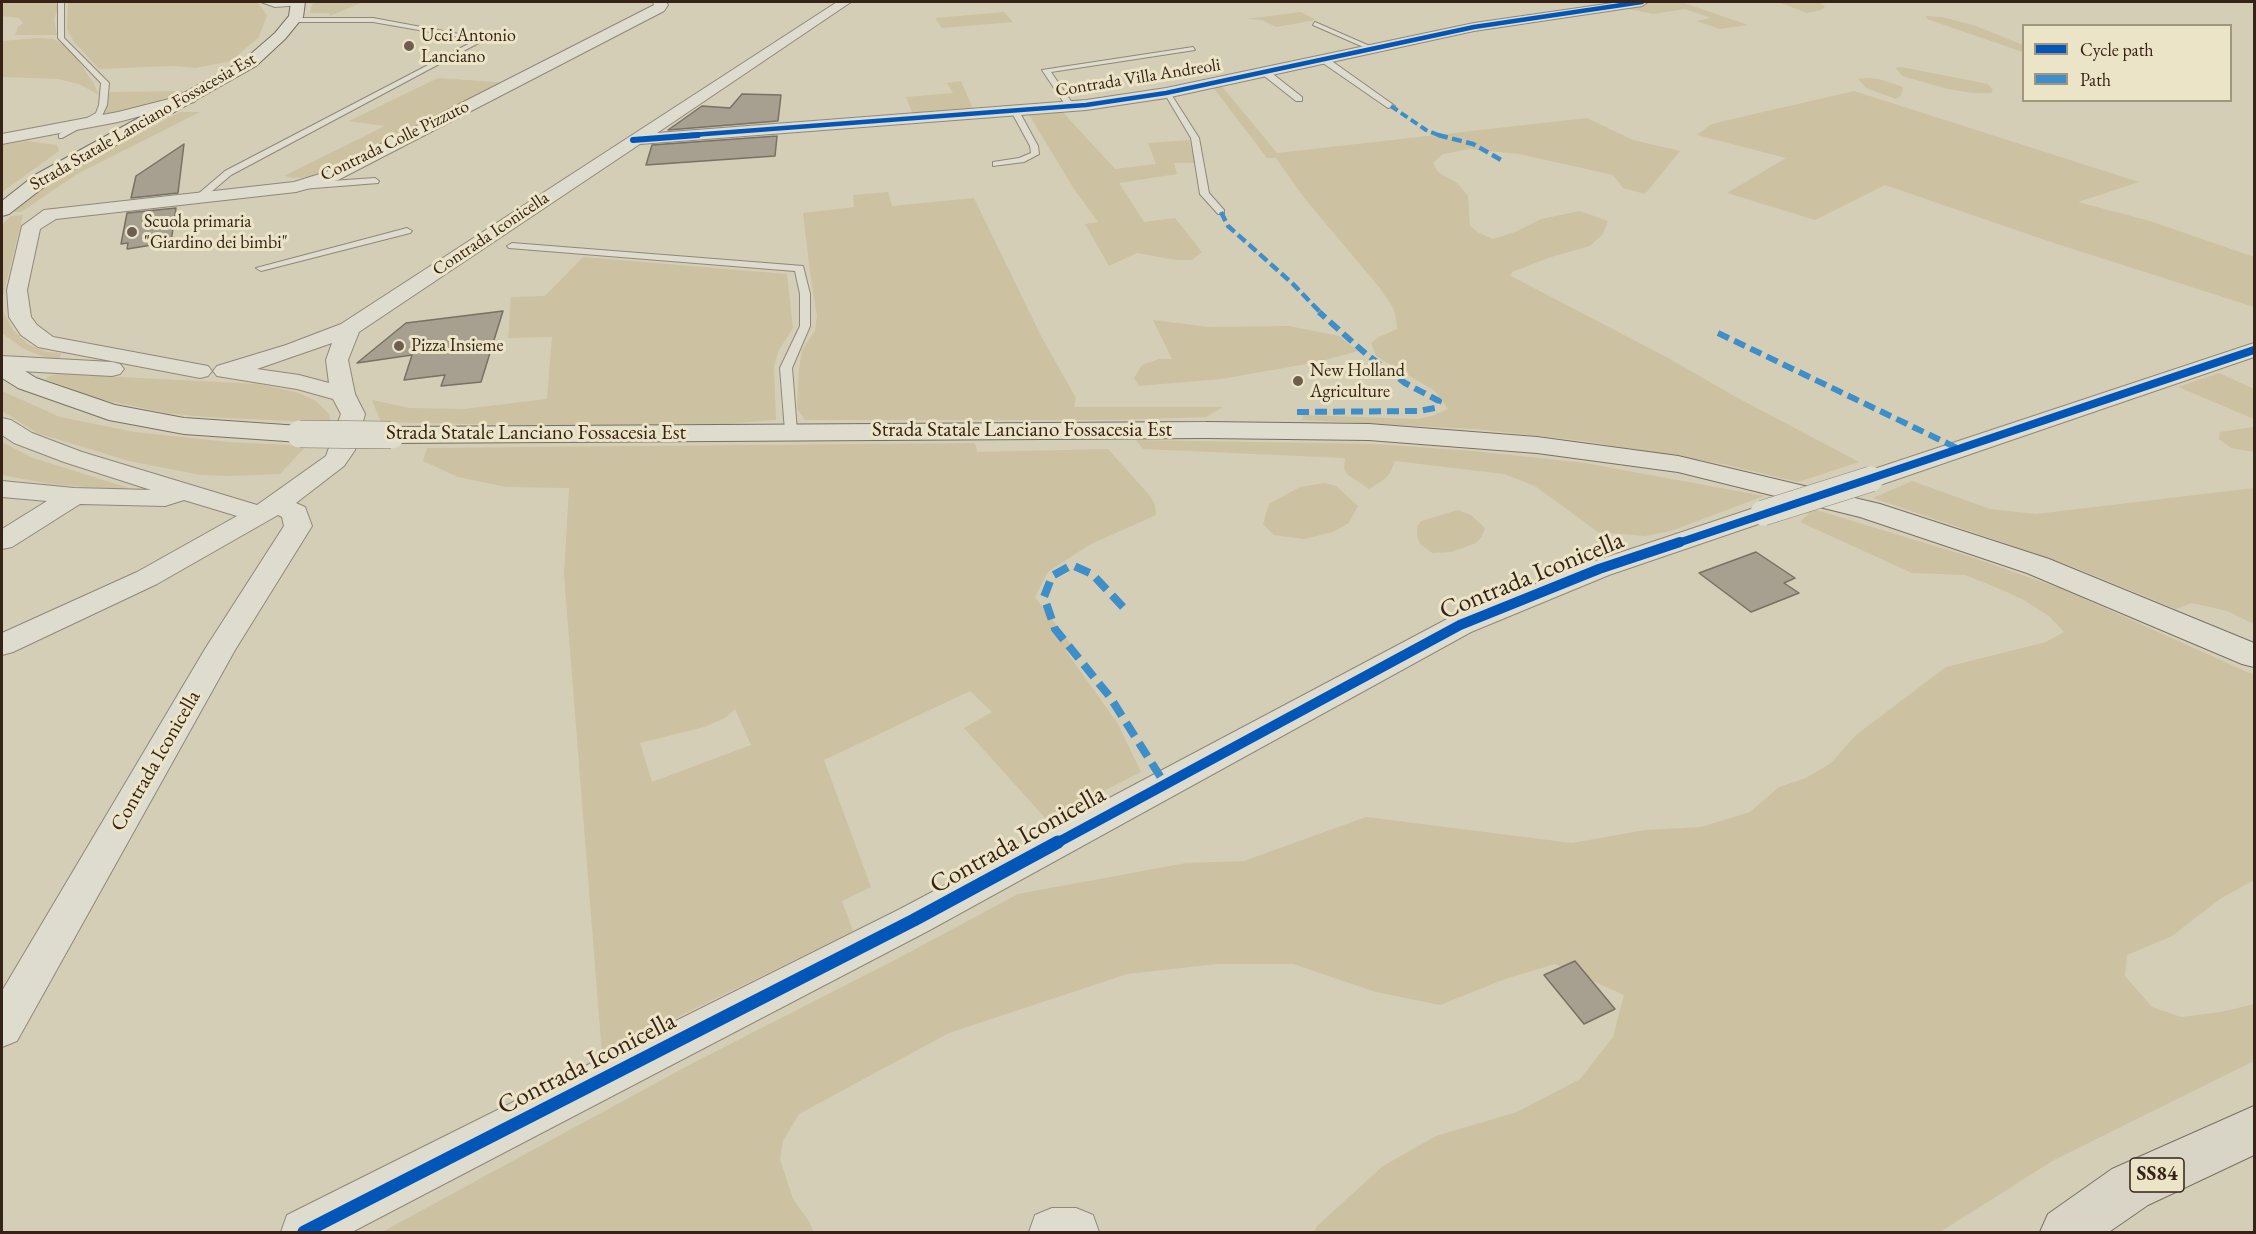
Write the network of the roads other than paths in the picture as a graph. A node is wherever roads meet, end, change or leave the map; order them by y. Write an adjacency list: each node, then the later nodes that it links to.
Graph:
1 (61, 2): 18 (lane)
2 (264, 2): 6 (lane)
3 (659, 2): 26 (street, Contrada Colle Pizzuto)
4 (845, 2): 22 (street)
5 (1642, 2): 8 (street, Contrada Villa Andreoli)
6 (297, 9): 13 (main road, Strada Statale Lanciano Fossacesia Est); 27 (lane)
7 (1315, 24): 8 (lane)
8 (1370, 48): 10 (street, Contrada Villa Andreoli)
9 (1193, 49): 16 (lane)
10 (1323, 59): 11 (street, Contrada Villa Andreoli); 15 (lane)
11 (1266, 73): 12 (street, Contrada Villa Andreoli); 14 (lane)
12 (1166, 93): 16 (street, Contrada Villa Andreoli); 29 (lane)
13 (189, 99): 18 (street); 19 (main road, Strada Statale Lanciano Fossacesia Est)
14 (1299, 99)
15 (1391, 106)
16 (1071, 107): 17 (street, Contrada Villa Andreoli)
17 (1015, 111): 22 (street, Contrada Villa Andreoli); 24 (lane)
18 (82, 124): 19 (street); 20 (lane); 21 (street)
19 (126, 131): 20 (street); 23 (main road, Strada Statale Lanciano Fossacesia Est)
20 (62, 136): 21 (street); 23 (street)
21 (3, 138)
22 (633, 140): 33 (street, Contrada Iconicella)
23 (84, 154): 28 (main road, Strada Statale Lanciano Fossacesia Est)
24 (996, 164)
25 (375, 181): 26 (lane)
26 (296, 187): 27 (street, Contrada Colle Pizzuto)
27 (201, 196): 36 (street, Contrada Colle Pizzuto)
28 (2, 210)
29 (1221, 212)
30 (407, 231): 32 (lane)
31 (512, 246): 40 (lane)
32 (261, 268)
33 (349, 329): 37 (street, Contrada Iconicella); 38 (street)
34 (2254, 350): 50 (street, Contrada Iconicella, bridge)
35 (2, 365): 36 (street); 40 (main road, Strada Statale Lanciano Fossacesia Est, bridge)
36 (200, 371): 37 (street)
37 (225, 371): 38 (street)
38 (343, 394): 44 (street)
39 (2, 425): 42 (street)
40 (791, 431): 47 (main road, Strada Statale Lanciano Fossacesia Est)
41 (2, 489): 43 (street)
42 (188, 492): 43 (street); 44 (street)
43 (74, 496): 45 (street)
44 (268, 510): 46 (street); 48 (street, Contrada Iconicella)
45 (2, 541)
46 (2, 645)
47 (2254, 656)
48 (2, 1028)
49 (2254, 1130): 53 (main road, SS84)
50 (304, 1233)
51 (1052, 1233): 52 (street)
52 (1076, 1233)
53 (2066, 1233)

